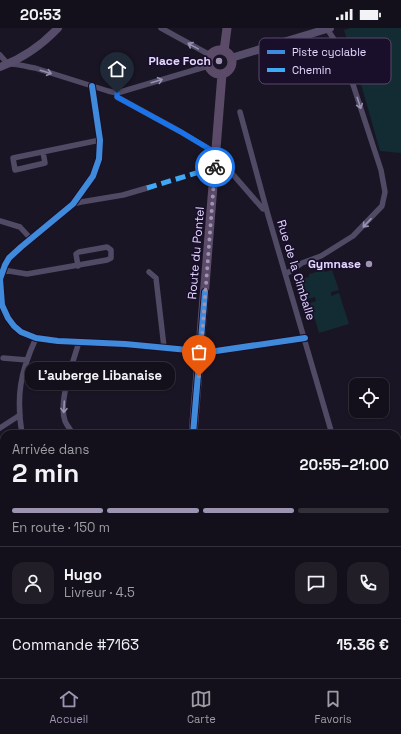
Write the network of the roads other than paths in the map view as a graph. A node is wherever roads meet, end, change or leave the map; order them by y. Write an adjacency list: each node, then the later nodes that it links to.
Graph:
1 (58, 28): 12 (street)
2 (161, 28): 10 (street, one-way to 2)
3 (227, 28): 8 (main road)
4 (328, 29): 5 (street); 6 (street, one-way to 6)
5 (298, 38)
6 (334, 38)
7 (259, 50): 11 (street)
8 (224, 51): 10 (main road); 11 (main road)
9 (0, 55): 12 (street)
10 (210, 55): 13 (main road)
11 (231, 58): 15 (main road)
12 (8, 64): 14 (street); 17 (street, one-way to 17)
13 (208, 66): 15 (main road); 18 (street, one-way to 13)
14 (0, 68)
15 (222, 74): 22 (main road, Route du Pontel)
16 (353, 84): 31 (street, one-way to 31)
17 (92, 86): 18 (street); 20 (street)
18 (117, 93): 22 (street)
19 (240, 112): 25 (street, Rue de la Cimballe)
20 (100, 140): 21 (street); 24 (street)
21 (43, 152): 21 (street)
22 (216, 155): 25 (street); 37 (main road, Route du Pontel)
23 (147, 188): 24 (street)
24 (73, 204): 27 (street)
25 (266, 208): 31 (street, Rue de la Cimballe)
26 (0, 220): 27 (street)
27 (31, 239): 29 (street)
28 (78, 266): 28 (street); 29 (street)
29 (3, 270): 32 (street)
30 (149, 272): 36 (street)
31 (286, 274): 34 (street, Rue de la Cimballe)
32 (1, 305): 33 (street)
33 (36, 338): 35 (street); 39 (street)
34 (305, 338): 37 (street); 45 (street, Rue de la Cimballe)
35 (79, 342): 36 (street); 43 (street, one-way to 43)
36 (164, 347): 37 (street)
37 (201, 351): 44 (main road, Route du Pontel)
38 (3, 358): 39 (street)
39 (26, 360): 40 (street)
40 (20, 415): 41 (street); 42 (street)
41 (0, 428)
42 (22, 430)
43 (70, 430)
44 (193, 430)
45 (331, 430)

